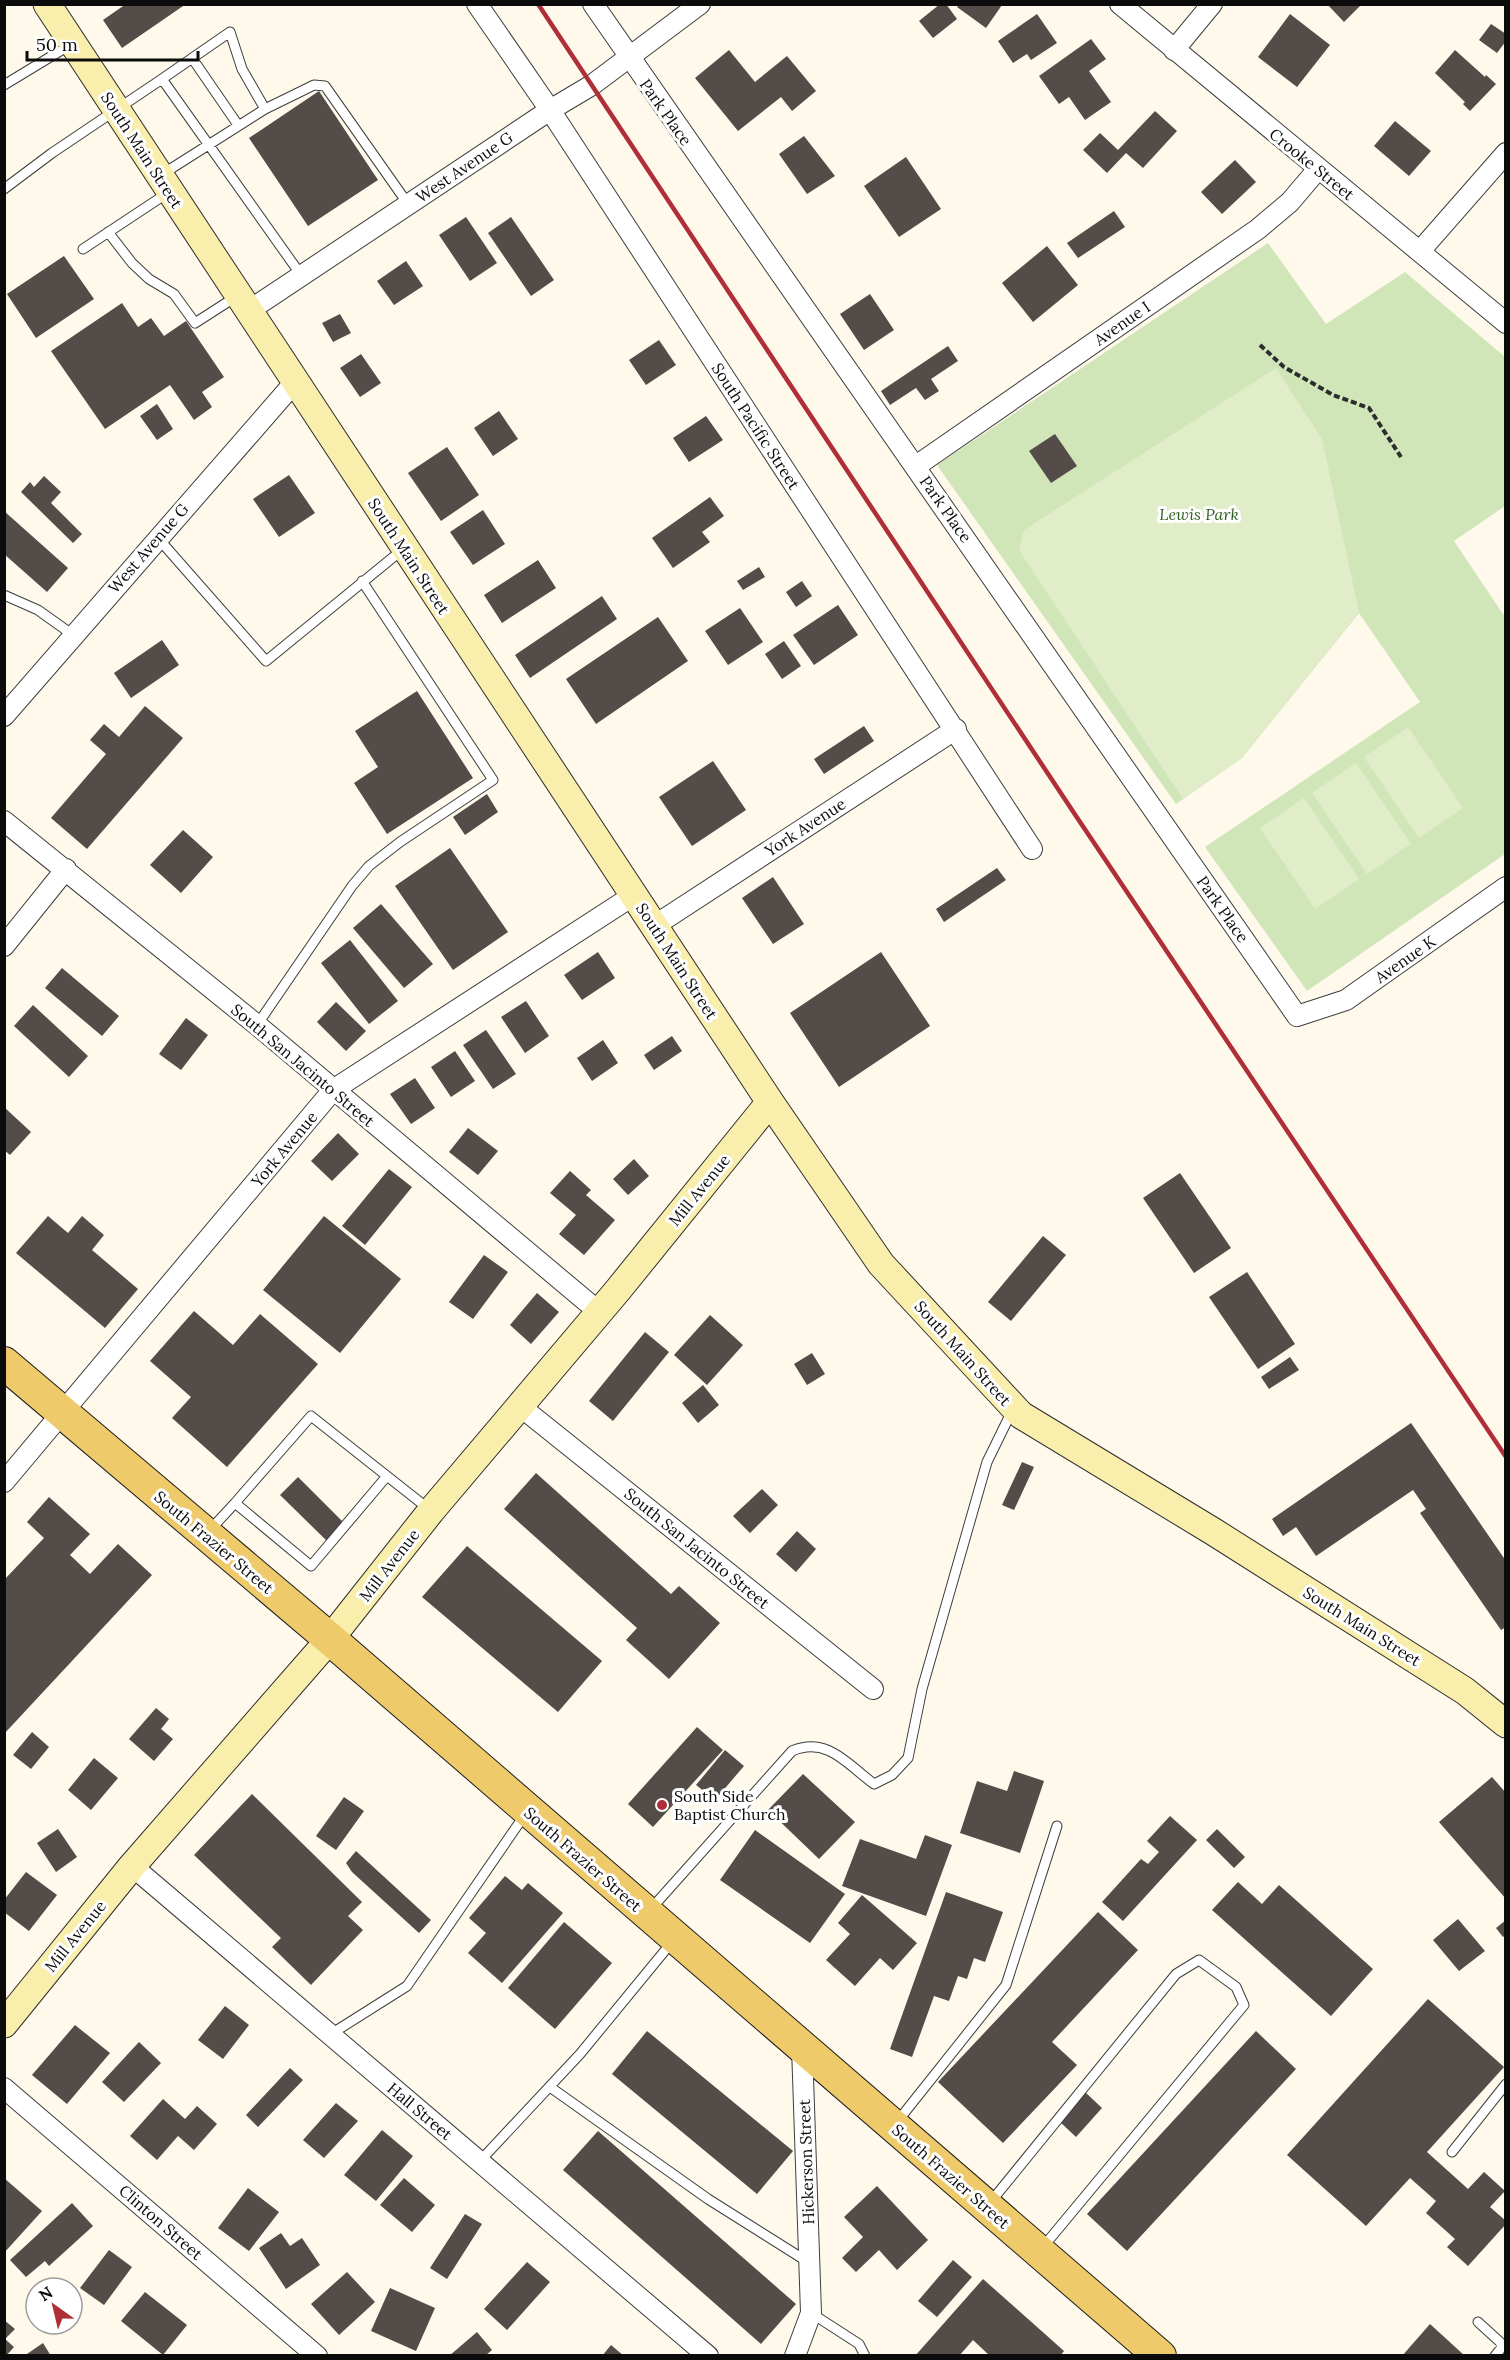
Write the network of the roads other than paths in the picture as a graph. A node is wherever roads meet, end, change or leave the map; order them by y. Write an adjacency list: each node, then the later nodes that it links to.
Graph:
1 (47, 4): 7 (street, South Main Street)
2 (477, 4): 14 (street, South Pacific Street)
3 (593, 4): 9 (street, Park Place)
4 (700, 4): 9 (street, West Avenue G)
5 (1120, 4): 8 (street, Crooke Street)
6 (1212, 4): 8 (street)
7 (72, 44): 12 (lane); 15 (street, South Main Street)
8 (1174, 50): 19 (street, Crooke Street)
9 (628, 57): 14 (street, West Avenue G); 30 (street, Park Place)
10 (192, 58): 11 (lane); 13 (lane); 16 (lane)
11 (162, 79): 15 (lane); 17 (lane)
12 (4, 85)
13 (265, 109): 16 (lane); 22 (lane)
14 (550, 110): 22 (street, West Avenue G); 37 (street, South Pacific Street)
15 (116, 111): 20 (street, South Main Street); 21 (lane)
16 (238, 125): 17 (lane)
17 (209, 145): 20 (lane); 26 (lane)
18 (1506, 153): 25 (street)
19 (1318, 169): 25 (street, Crooke Street); 30 (street, Avenue I)
20 (164, 184): 23 (lane); 27 (street, South Main Street)
21 (4, 189)
22 (408, 204): 26 (street, West Avenue G)
23 (108, 232): 24 (lane); 27 (lane)
24 (83, 249)
25 (1420, 251): 28 (street, Crooke Street)
26 (301, 275): 27 (street, West Avenue G)
27 (242, 304): 29 (street, South Main Street)
28 (1506, 323)
29 (294, 383): 31 (street, West Avenue G); 32 (street, South Main Street)
30 (916, 466): 45 (street, Park Place)
31 (157, 537): 33 (lane); 35 (street, West Avenue G)
32 (403, 549): 33 (lane); 42 (street, South Main Street)
33 (362, 581): 46 (lane)
34 (4, 595): 35 (lane)
35 (73, 635): 36 (street, West Avenue G)
36 (4, 716)
37 (956, 729): 39 (street, South Pacific Street); 43 (street, York Avenue)
38 (4, 821): 40 (street, South San Jacinto Street)
39 (1032, 849)
40 (66, 869): 44 (street); 46 (street, South San Jacinto Street)
41 (1506, 887): 45 (street, Avenue K)
42 (634, 896): 43 (street, South Main Street); 47 (street, York Avenue)
43 (654, 926): 48 (street, South Main Street)
44 (4, 946)
45 (1297, 1016)
46 (257, 1025): 47 (street, South San Jacinto Street)
47 (333, 1090): 49 (street, South San Jacinto Street); 53 (street, York Avenue)
48 (770, 1102): 49 (street, Mill Avenue); 52 (street, South Main Street)
49 (599, 1312): 51 (street, Mill Avenue)
50 (4, 1363): 53 (main road, South Frazier Street)
51 (521, 1407): 57 (street, Mill Avenue); 60 (street, South San Jacinto Street)
52 (1013, 1408): 61 (street, South Main Street); 65 (lane)
53 (62, 1414): 55 (street, York Avenue); 58 (main road, South Frazier Street)
54 (387, 1476): 56 (lane); 56 (lane); 57 (lane)
55 (4, 1482)
56 (235, 1503): 58 (lane)
57 (431, 1511): 59 (street, Mill Avenue)
58 (205, 1535): 59 (main road, South Frazier Street)
59 (330, 1639): 62 (main road, South Frazier Street); 64 (street, Mill Avenue)
60 (873, 1689)
61 (1506, 1724)
62 (527, 1811): 65 (main road, South Frazier Street); 68 (lane)
63 (1057, 1827): 73 (lane)
64 (132, 1866): 67 (street, Mill Avenue); 68 (street, Hall Street)
65 (646, 1914): 66 (main road, South Frazier Street)
66 (675, 1938): 69 (main road, South Frazier Street); 71 (lane)
67 (6, 2018)
68 (331, 2034): 75 (street, Hall Street)
69 (802, 2047): 73 (main road, South Frazier Street); 78 (street, Hickerson Street)
70 (1506, 2084): 74 (lane)
71 (550, 2087): 75 (lane); 78 (lane)
72 (4, 2088): 81 (street, Clinton Street)
73 (894, 2126): 76 (main road, South Frazier Street)
74 (1452, 2152)
75 (480, 2161): 82 (street, Hall Street)
76 (987, 2207): 77 (main road, South Frazier Street); 77 (lane)
77 (1040, 2252): 85 (main road, South Frazier Street)
78 (810, 2270): 79 (street, Hickerson Street)
79 (811, 2313): 83 (street); 84 (lane)
80 (1478, 2322): 86 (lane)
81 (317, 2355)
82 (708, 2355)
83 (795, 2355)
84 (865, 2355)
85 (1160, 2355)
86 (1495, 2355)

